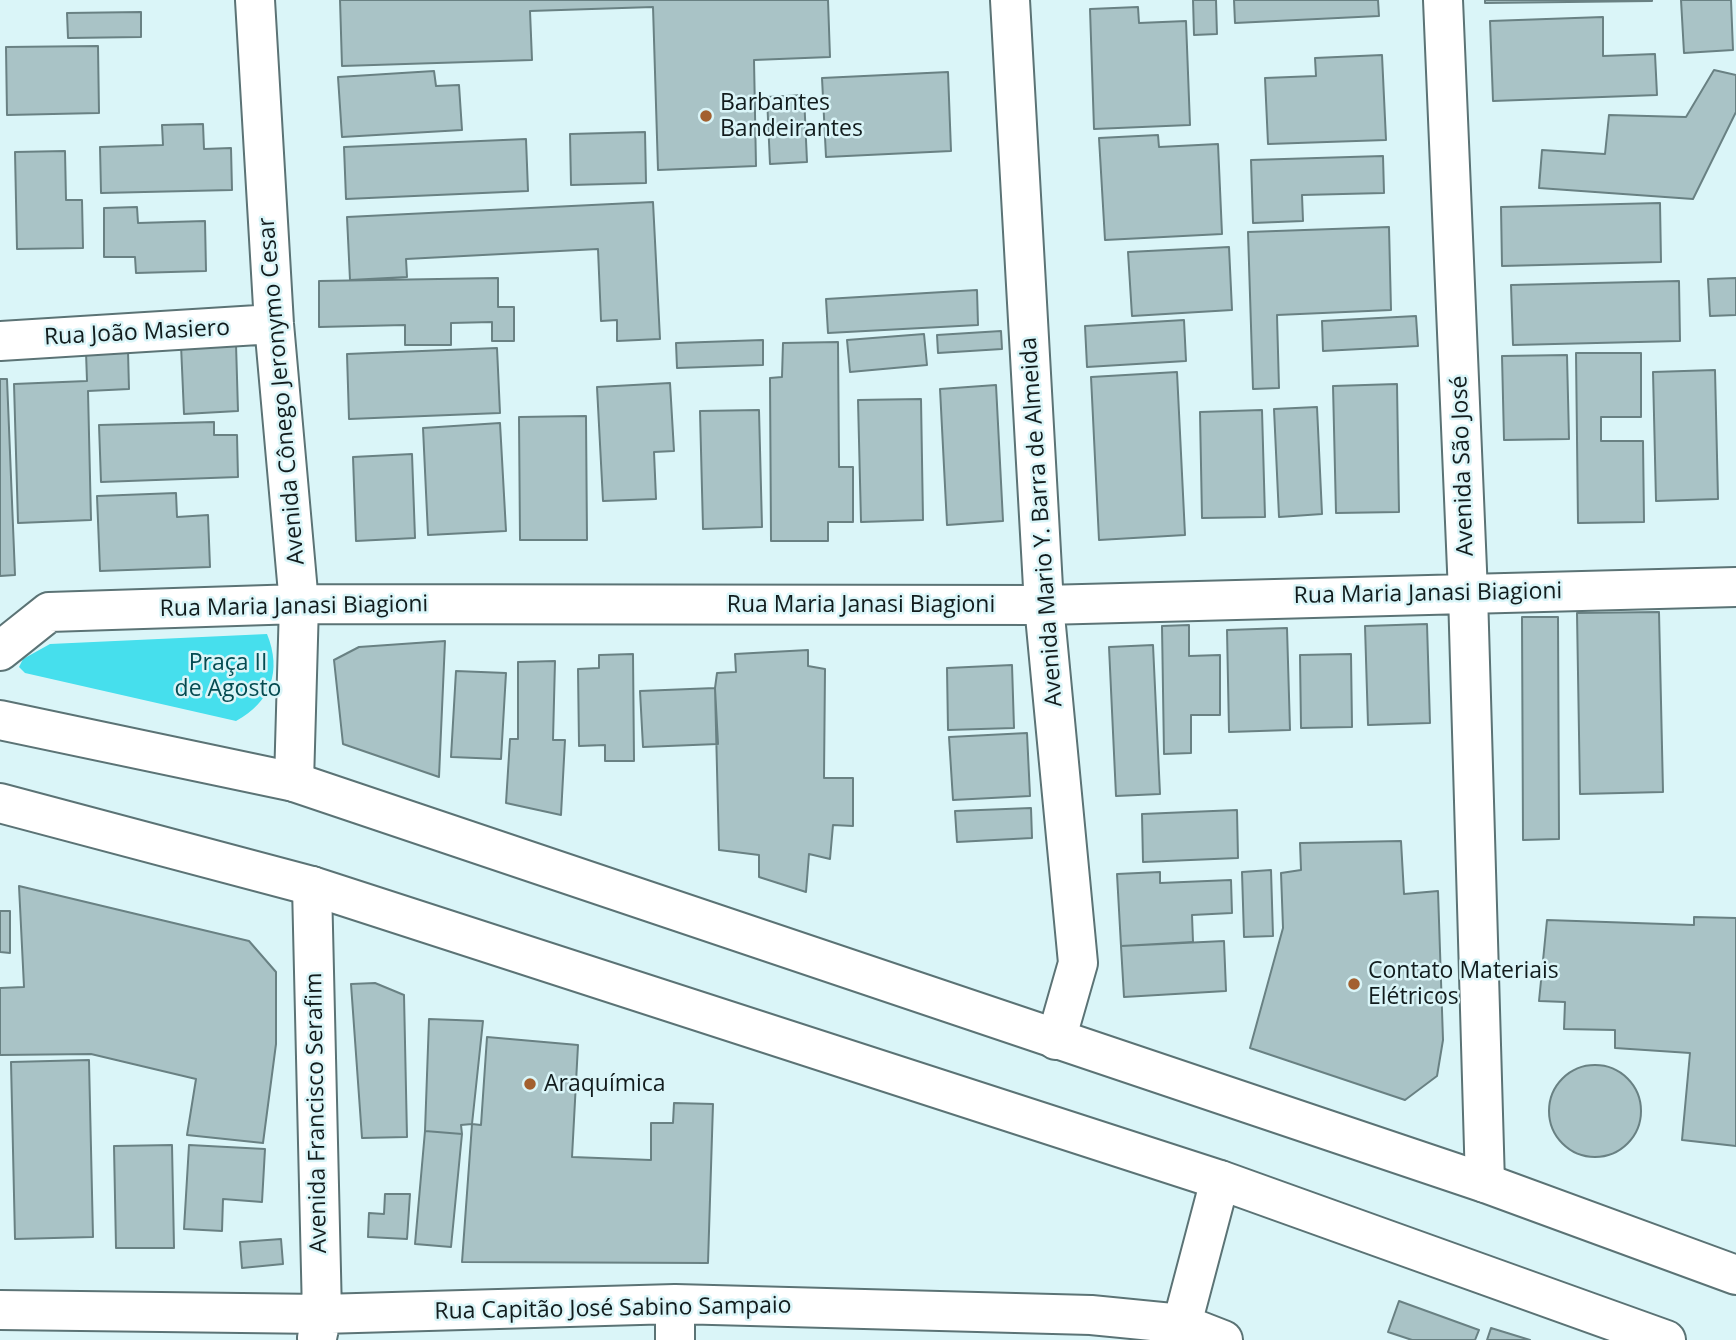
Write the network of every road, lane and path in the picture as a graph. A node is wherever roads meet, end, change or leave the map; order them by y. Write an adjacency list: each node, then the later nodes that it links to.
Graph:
1 (255, 0): 4 (street, Avenida Cônego Jeronymo Cesar)
2 (1010, 0): 9 (street, Avenida Mario Y. Barra de Almeida)
3 (1443, 0): 7 (street, Avenida São José)
4 (274, 324): 5 (street, Rua João Masiero); 8 (street, Avenida Cônego Jeronymo Cesar)
5 (0, 341)
6 (1736, 587): 7 (street, Rua Maria Janasi Biagioni)
7 (1468, 593): 9 (street, Rua Maria Janasi Biagioni); 17 (street, Avenida São José)
8 (299, 604): 9 (street, Rua Maria Janasi Biagioni); 10 (street, Rua Maria Janasi Biagioni); 12 (street, Avenida Cônego Jeronymo Cesar)
9 (1044, 605): 15 (street, Avenida Mario Y. Barra de Almeida)
10 (0, 651)
11 (0, 720): 12 (street)
12 (294, 782): 15 (street)
13 (0, 803): 14 (street)
14 (312, 886): 16 (street); 22 (street, Avenida Francisco Serafim)
15 (1056, 1040): 17 (street)
16 (1220, 1180): 21 (street); 24 (street)
17 (1485, 1183): 18 (street)
18 (1736, 1275)
19 (0, 1310): 22 (street, Rua Capitão José Sabino Sampaio)
20 (675, 1322): 21 (street, Rua Capitão José Sabino Sampaio); 22 (street, Rua Capitão José Sabino Sampaio)
21 (1182, 1324): 23 (street, Rua Capitão José Sabino Sampaio)
22 (319, 1327)
23 (1223, 1340)
24 (1666, 1340)

